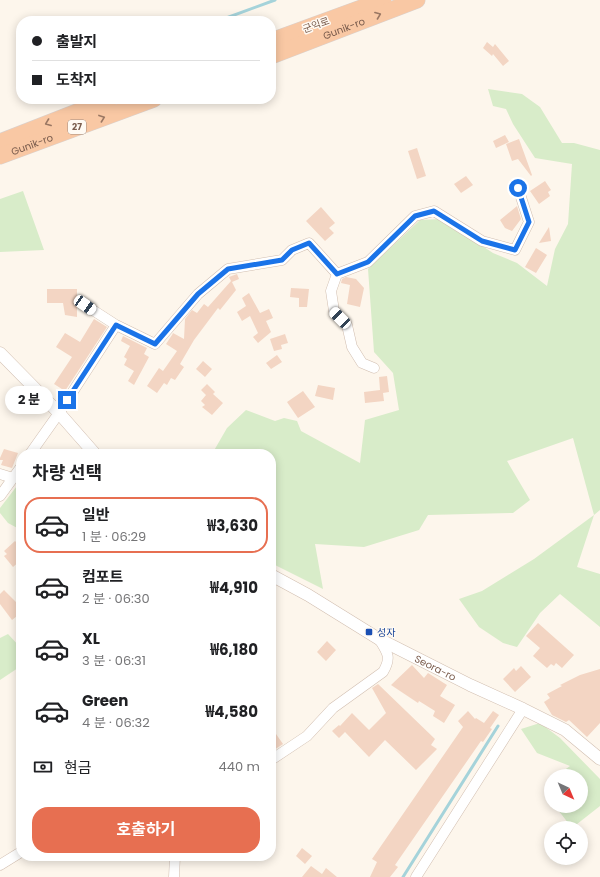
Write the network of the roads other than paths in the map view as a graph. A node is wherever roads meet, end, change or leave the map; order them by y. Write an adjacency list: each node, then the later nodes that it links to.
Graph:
1 (383, 0): 3 (highway, 군익로)
2 (417, 0): 4 (highway, Gunik-ro, one-way to 2)
3 (276, 39)
4 (276, 54)
5 (97, 104): 7 (highway, one-way to 7)
6 (140, 104): 8 (highway, Gunik-ro / 27, one-way to 6)
7 (0, 142)
8 (0, 156)
9 (518, 188): 10 (street)
10 (337, 274): 12 (street); 14 (street)
11 (85, 305): 12 (street)
12 (116, 325): 15 (street)
13 (0, 353): 15 (street)
14 (374, 368)
15 (59, 413): 16 (street); 17 (street)
16 (34, 449)
17 (91, 449)
18 (0, 474): 20 (street)
19 (16, 474): 20 (street)
20 (13, 478): 21 (street)
21 (0, 496)
22 (276, 578): 23 (street, Seora-ro)
23 (379, 639): 24 (street, Seora-ro); 25 (street)
24 (523, 709): 26 (street, Seora-ro); 31 (street)
25 (276, 757)
26 (600, 758)
27 (16, 855): 29 (street)
28 (175, 861): 30 (street)
29 (0, 865)
30 (174, 877)
31 (416, 877)

